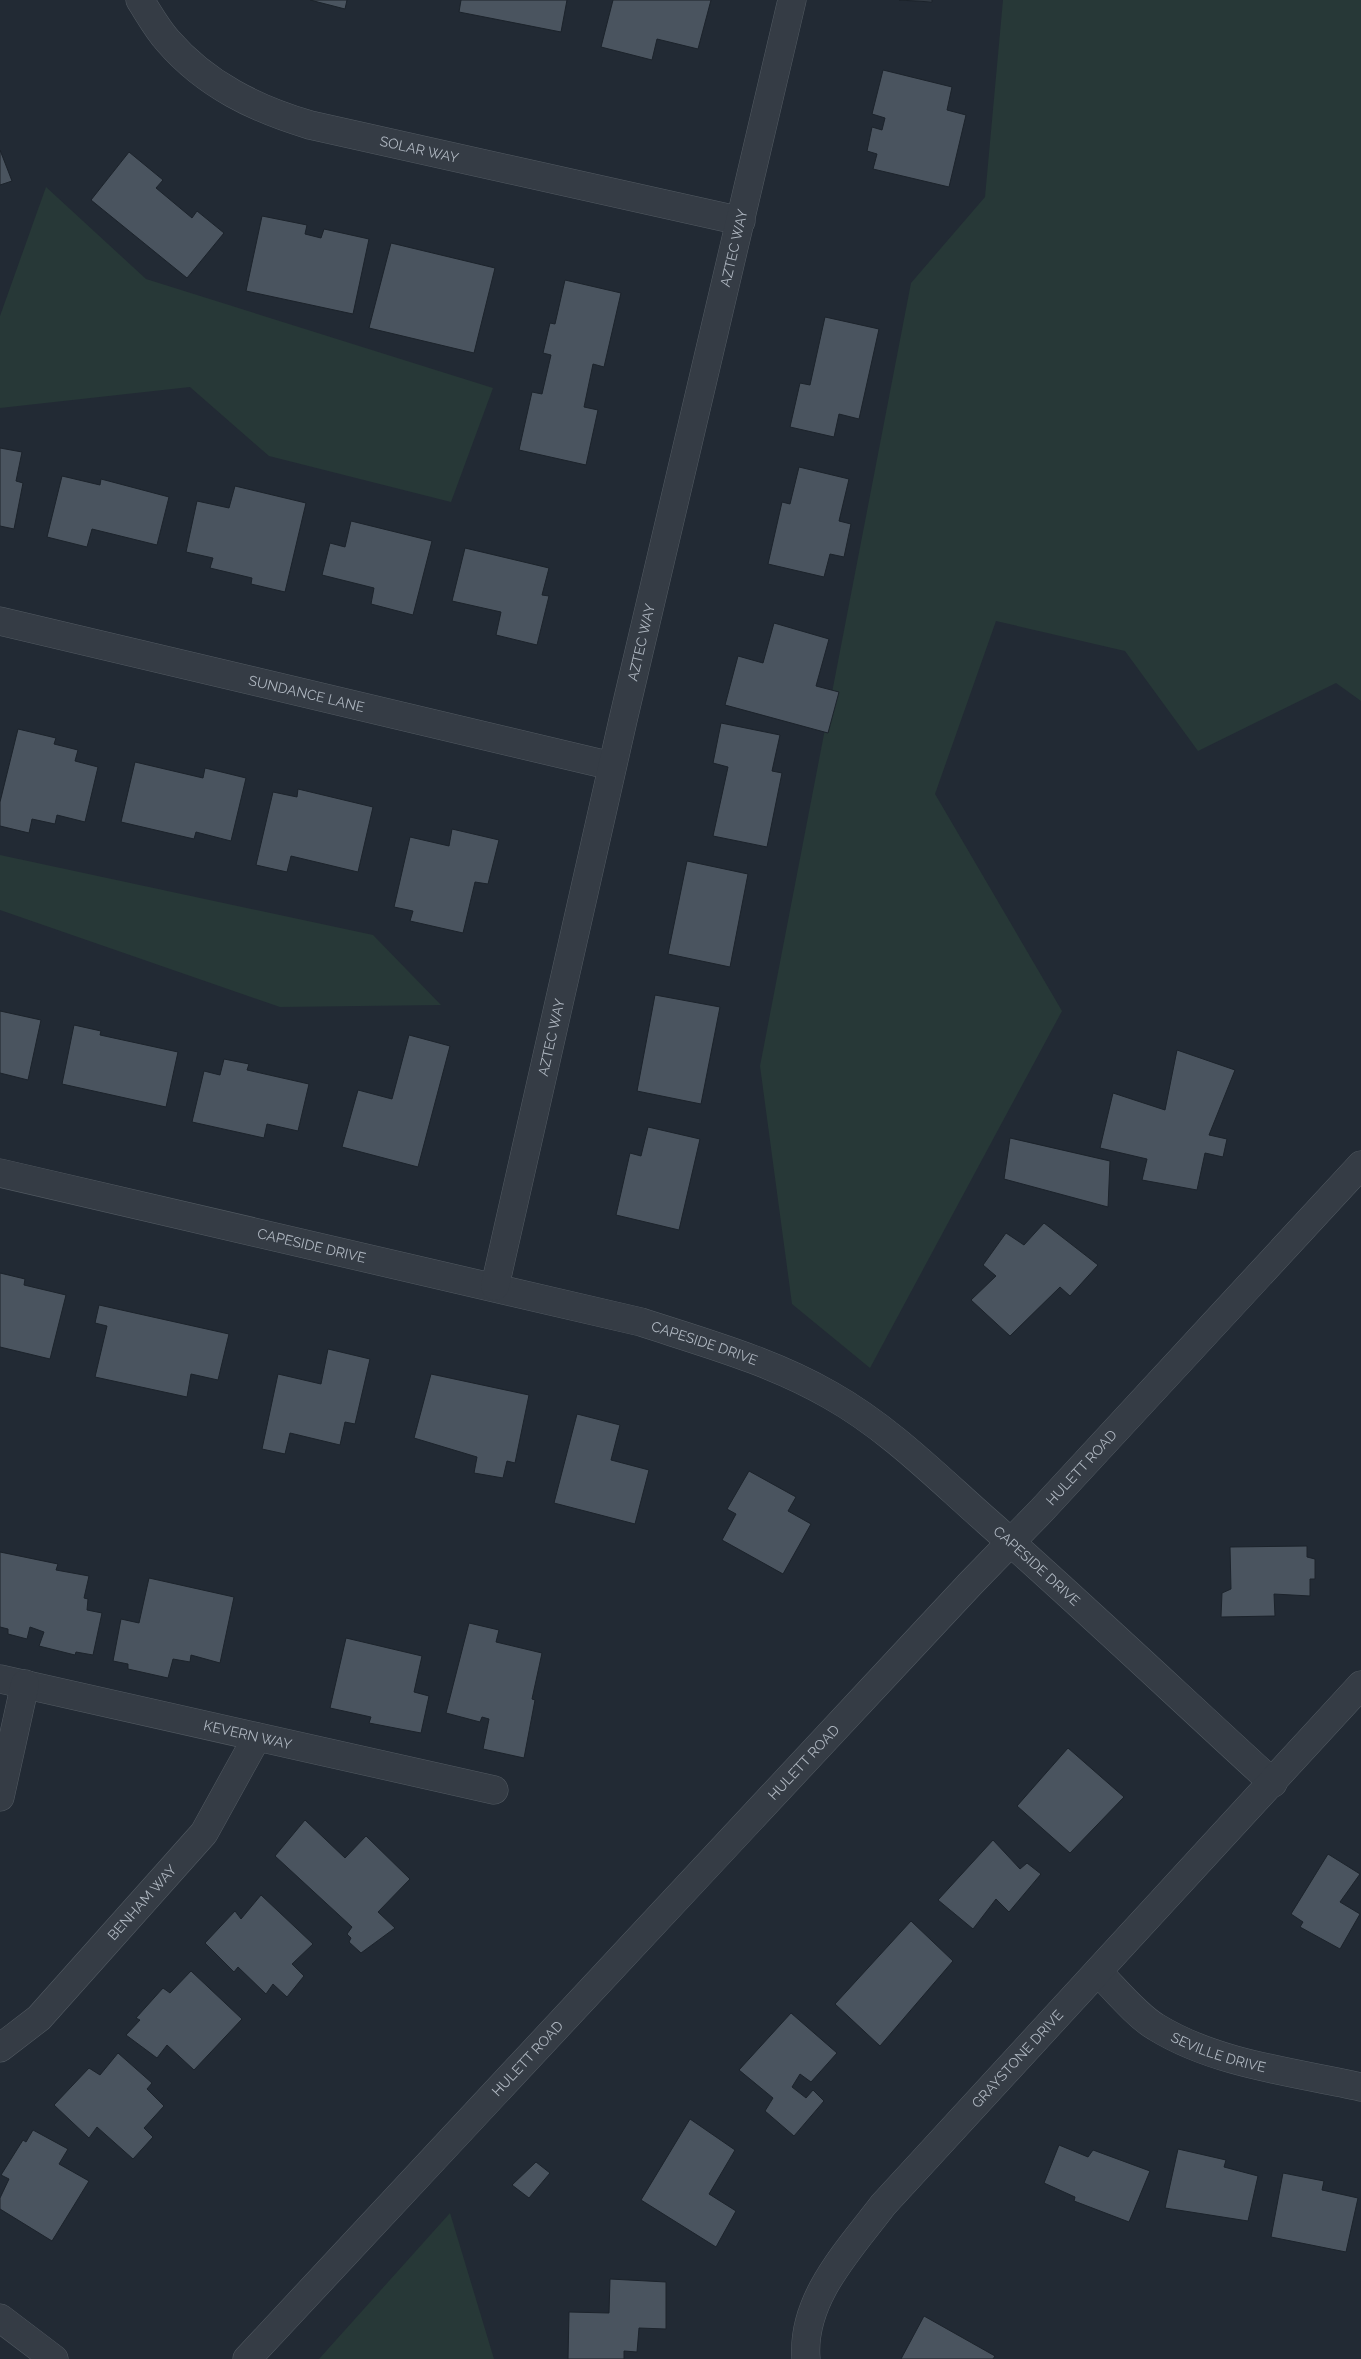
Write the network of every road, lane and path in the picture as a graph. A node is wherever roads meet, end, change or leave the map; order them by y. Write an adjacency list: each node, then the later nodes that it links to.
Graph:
1 (140, 0): 3 (street, SOLAR WAY)
2 (792, 0): 3 (street, AZTEC WAY)
3 (741, 221): 5 (street, AZTEC WAY)
4 (0, 621): 5 (street, SUNDANCE LANE)
5 (612, 766): 8 (street, AZTEC WAY)
6 (1361, 1164): 9 (street, HULETT ROAD)
7 (0, 1173): 8 (street, CAPESIDE DRIVE)
8 (494, 1286): 9 (street, CAPESIDE DRIVE)
9 (1011, 1543): 13 (street, CAPESIDE DRIVE); 21 (street, HULETT ROAD)
10 (12, 1682): 12 (street, KEVERN WAY); 15 (street)
11 (1361, 1685): 13 (street, GRAYSTONE DRIVE)
12 (257, 1737): 14 (street, KEVERN WAY); 17 (street, BENHAM WAY)
13 (1273, 1783): 16 (street, GRAYSTONE DRIVE)
14 (494, 1790)
15 (0, 1797)
16 (1098, 1972): 18 (street, SEVILLE DRIVE); 22 (street, GRAYSTONE DRIVE)
17 (0, 2048)
18 (1361, 2087)
19 (0, 2318): 20 (street)
20 (54, 2359)
21 (247, 2359)
22 (806, 2359)

